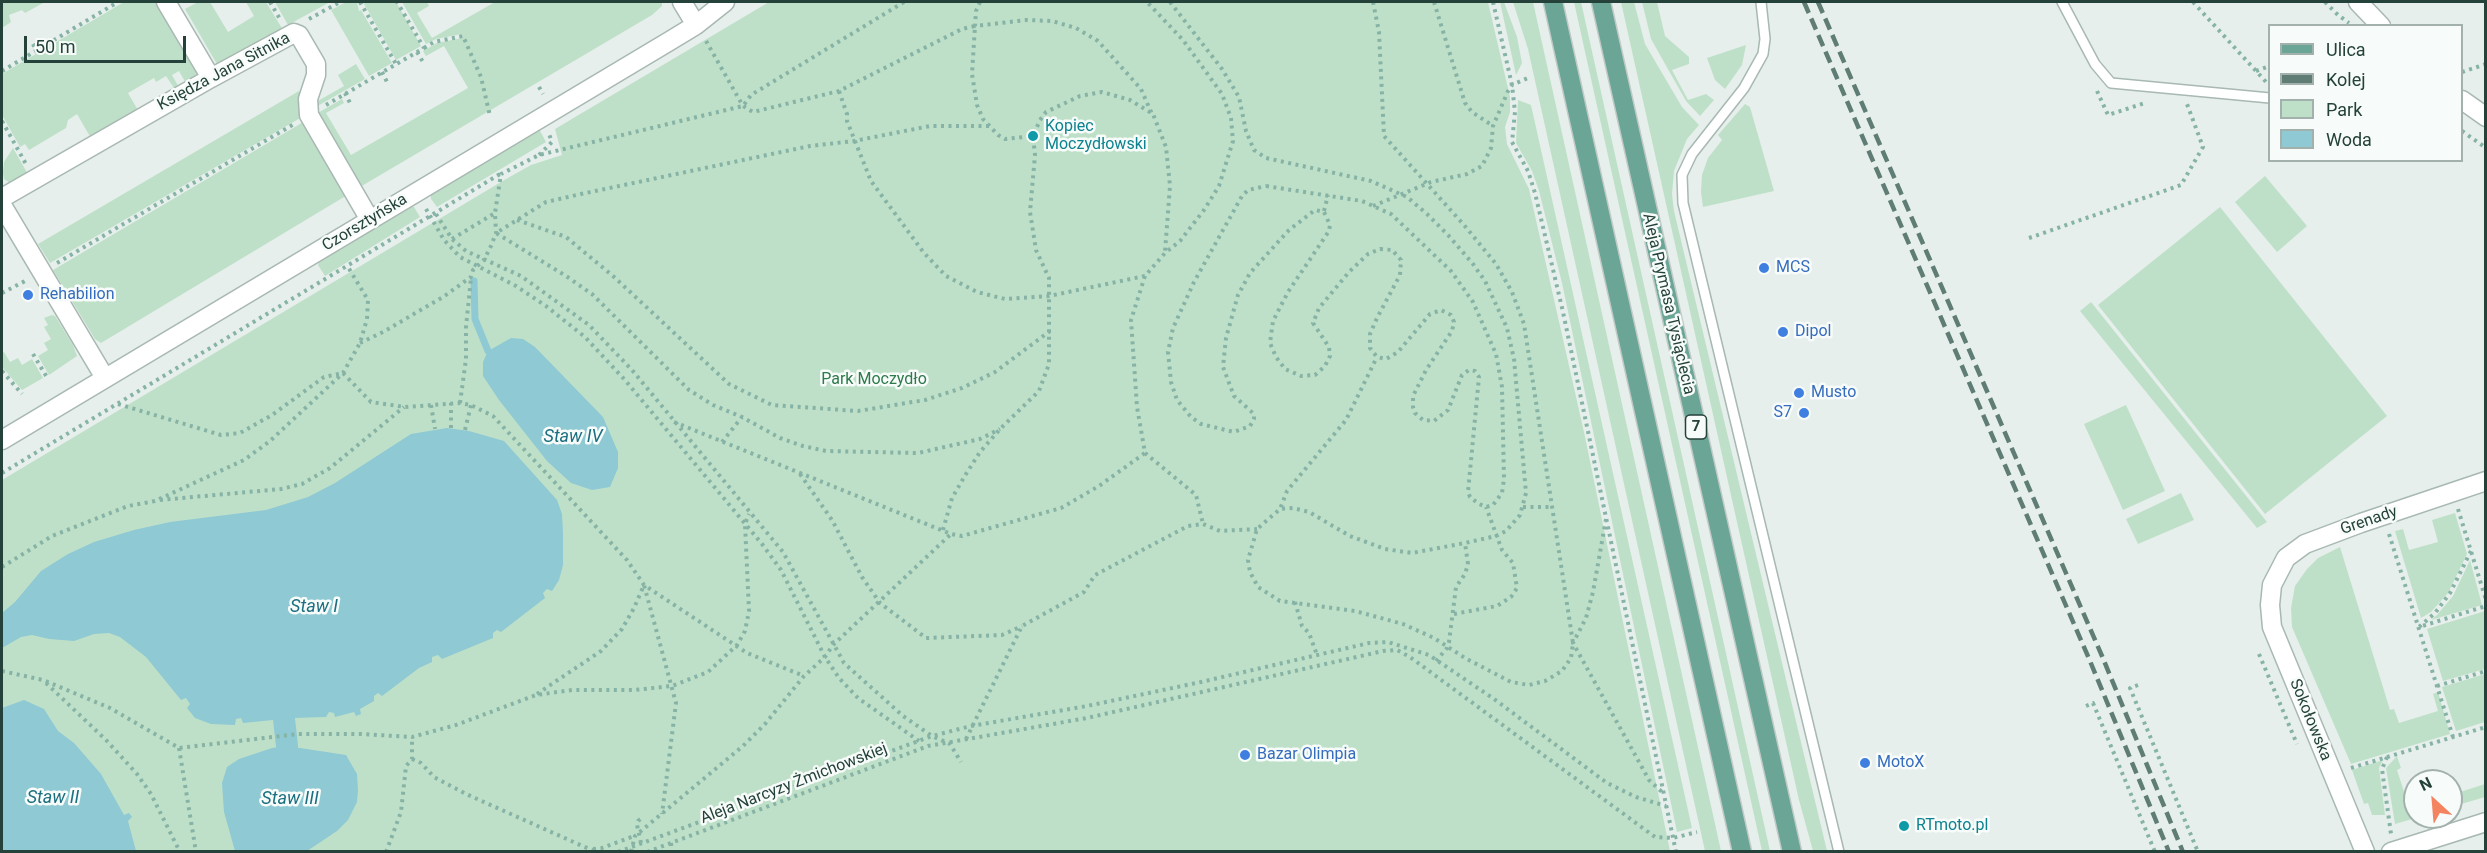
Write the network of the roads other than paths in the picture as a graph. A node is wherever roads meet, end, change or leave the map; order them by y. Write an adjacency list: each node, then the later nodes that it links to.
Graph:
1 (166, 2): 11 (street)
2 (682, 2): 10 (street)
3 (724, 2): 10 (street, Czorsztyńska)
4 (1553, 2): 24 (main road)
5 (1601, 2): 25 (main road, Aleja Prymasa Tysiąclecia / 7)
6 (1761, 2): 26 (lane)
7 (2062, 2): 12 (lane)
8 (2358, 2): 9 (street)
9 (2379, 24)
10 (700, 30): 17 (street, Czorsztyńska)
11 (211, 78): 15 (street, Księdza Jana Sitnika); 17 (street, Księdza Jana Sitnika)
12 (2268, 98)
13 (2463, 101): 14 (street)
14 (2486, 117)
15 (2, 198)
16 (2, 205): 18 (street)
17 (370, 220): 18 (street, Czorsztyńska)
18 (105, 378): 19 (street, Czorsztyńska)
19 (2, 440)
20 (2486, 482): 21 (street, Grenady)
21 (2272, 585): 27 (street, Sokołowska)
22 (2486, 822): 23 (street)
23 (2394, 851)
24 (1742, 852)
25 (1791, 852)
26 (1839, 852)
27 (2365, 852)

